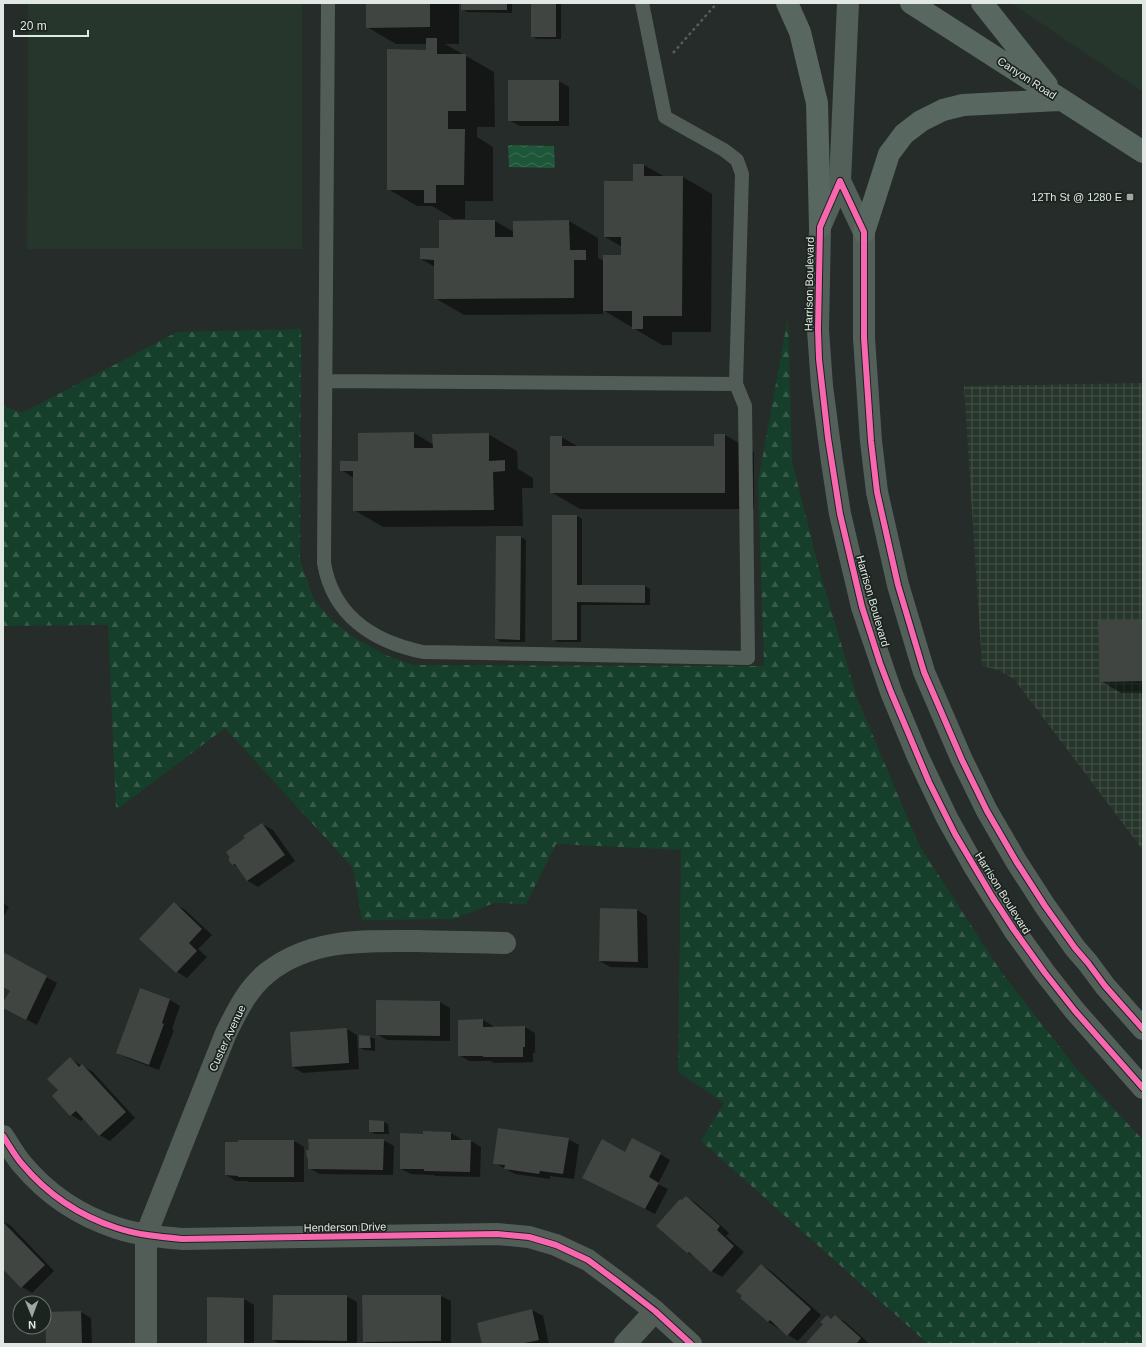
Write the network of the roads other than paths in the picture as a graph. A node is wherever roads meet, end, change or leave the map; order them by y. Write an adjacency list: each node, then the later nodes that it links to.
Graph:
1 (328, 3): 12 (lane)
2 (642, 3): 13 (lane)
3 (787, 3): 10 (main road)
4 (848, 3): 9 (main road, Harrison Boulevard)
5 (911, 3): 7 (main road, Canyon Road)
6 (982, 3): 7 (main road)
7 (1060, 100): 8 (main road, Canyon Road); 11 (main road)
8 (1143, 152)
9 (840, 181): 10 (main road, Harrison Boulevard); 11 (main road, Harrison Boulevard)
10 (820, 227): 16 (main road, Harrison Boulevard)
11 (864, 232): 15 (main road, Harrison Boulevard)
12 (326, 382): 13 (lane); 13 (lane)
13 (736, 384)
14 (505, 943): 18 (street, Custer Avenue)
15 (1143, 1029)
16 (1143, 1088)
17 (3, 1136): 18 (street, Henderson Drive)
18 (146, 1235): 19 (street, Henderson Drive); 20 (street, Custer Avenue)
19 (655, 1311): 21 (street); 22 (street, Henderson Drive)
20 (146, 1344)
21 (625, 1344)
22 (691, 1344)

